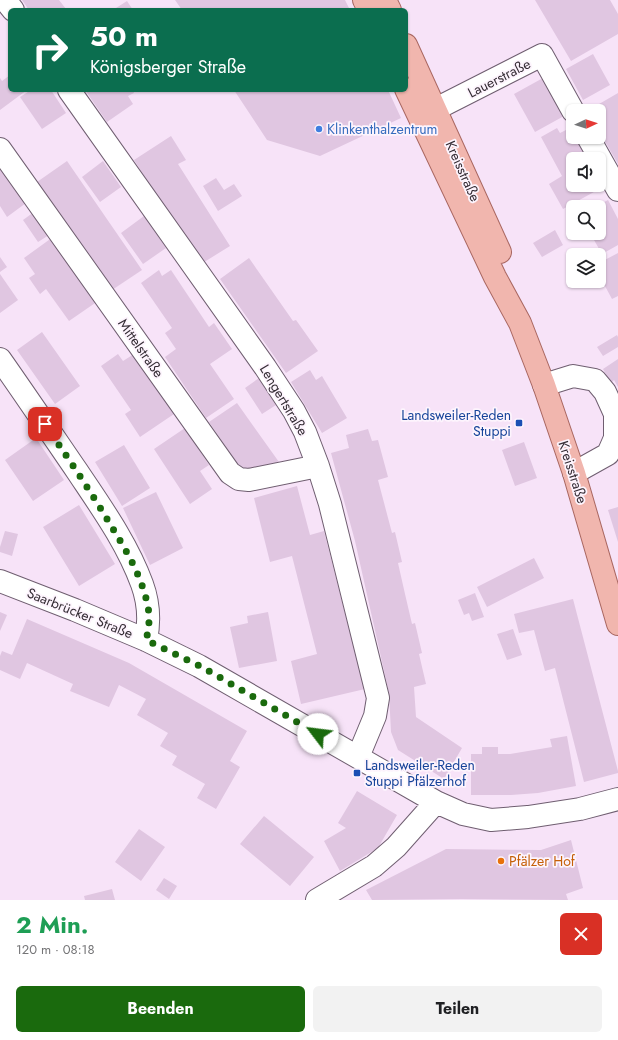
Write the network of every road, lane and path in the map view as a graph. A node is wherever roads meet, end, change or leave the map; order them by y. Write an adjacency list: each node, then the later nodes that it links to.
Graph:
1 (408, 51): 5 (main road, Kreisstraße)
2 (408, 91): 5 (main road, Kreisstraße)
3 (70, 92): 11 (street, Lengertstraße)
4 (569, 104): 5 (street, Lauerstraße)
5 (428, 114): 10 (main road, Kreisstraße)
6 (592, 144): 8 (street)
7 (0, 149): 11 (street, Mittelstraße)
8 (618, 190)
9 (0, 359): 15 (street)
10 (544, 384): 12 (main road, Kreisstraße); 12 (street)
11 (318, 466): 16 (street, Lengertstraße)
12 (574, 474): 14 (main road, Kreisstraße)
13 (0, 582): 15 (street, Saarbrücker Straße)
14 (618, 624)
15 (146, 640): 16 (street, Saarbrücker Straße)
16 (358, 757): 18 (street, Saarbrücker Straße)
17 (618, 799): 18 (street, Saarbrücker Straße)
18 (436, 802): 19 (street)
19 (317, 900)

